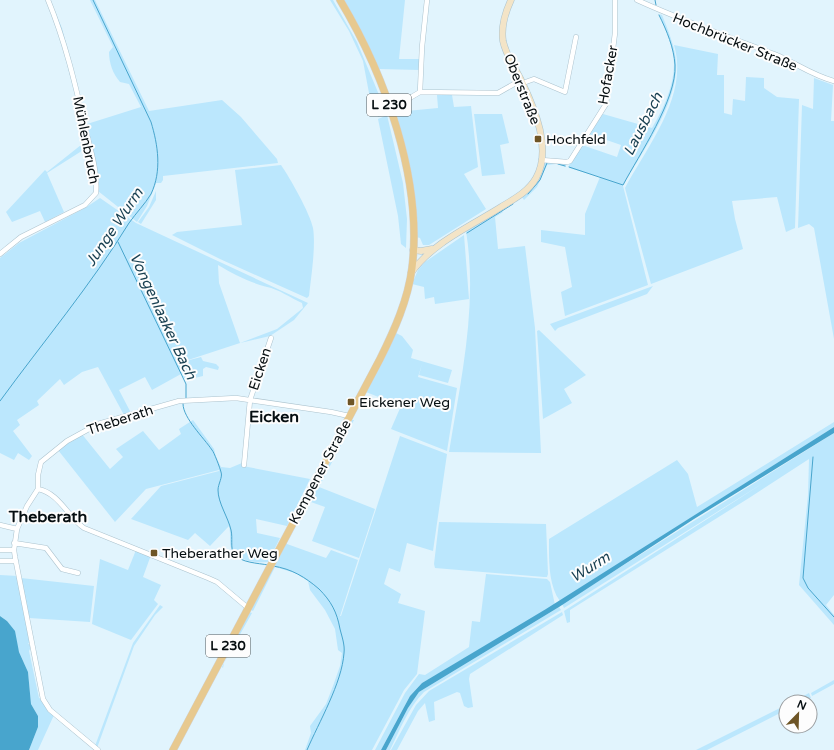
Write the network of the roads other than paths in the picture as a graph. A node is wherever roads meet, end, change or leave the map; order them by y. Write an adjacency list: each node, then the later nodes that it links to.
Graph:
1 (48, 0): 15 (street, Mühlenbruch)
2 (340, 0): 14 (main road, Kempener Straße / L 230)
3 (427, 0): 10 (street)
4 (511, 0): 9 (street, Oberstraße)
5 (614, 0): 12 (street, Hofacker)
6 (637, 0): 8 (street, Hochbrücker Straße)
7 (576, 37): 9 (street)
8 (834, 81)
9 (522, 82): 10 (street); 12 (street, Oberstraße)
10 (420, 92): 11 (street)
11 (400, 111)
12 (541, 160): 13 (street, Oberstraße)
13 (439, 246): 14 (street); 16 (street)
14 (413, 253): 16 (street); 17 (main road, Kempener Straße / L 230)
15 (0, 254)
16 (429, 254): 17 (street)
17 (411, 273): 21 (main road, Kempener Straße / L 230)
18 (271, 338): 20 (street, Eicken)
19 (185, 400): 20 (street, Eicken); 23 (street, Theberath)
20 (250, 400): 21 (street, Eicken); 22 (street, Eicken)
21 (349, 416): 32 (main road, Kempener Straße / L 230)
22 (244, 465)
23 (38, 489): 25 (street, Theberath); 32 (street)
24 (0, 525): 25 (street)
25 (17, 529): 26 (street, Theberath)
26 (14, 543): 28 (street, Theberath); 31 (street)
27 (0, 550): 28 (street)
28 (14, 550): 30 (street, Theberath)
29 (0, 561): 30 (street)
30 (16, 562): 33 (street, Theberath)
31 (78, 573)
32 (248, 608): 34 (main road, Kempener Straße / L 230)
33 (98, 750)
34 (174, 750)

